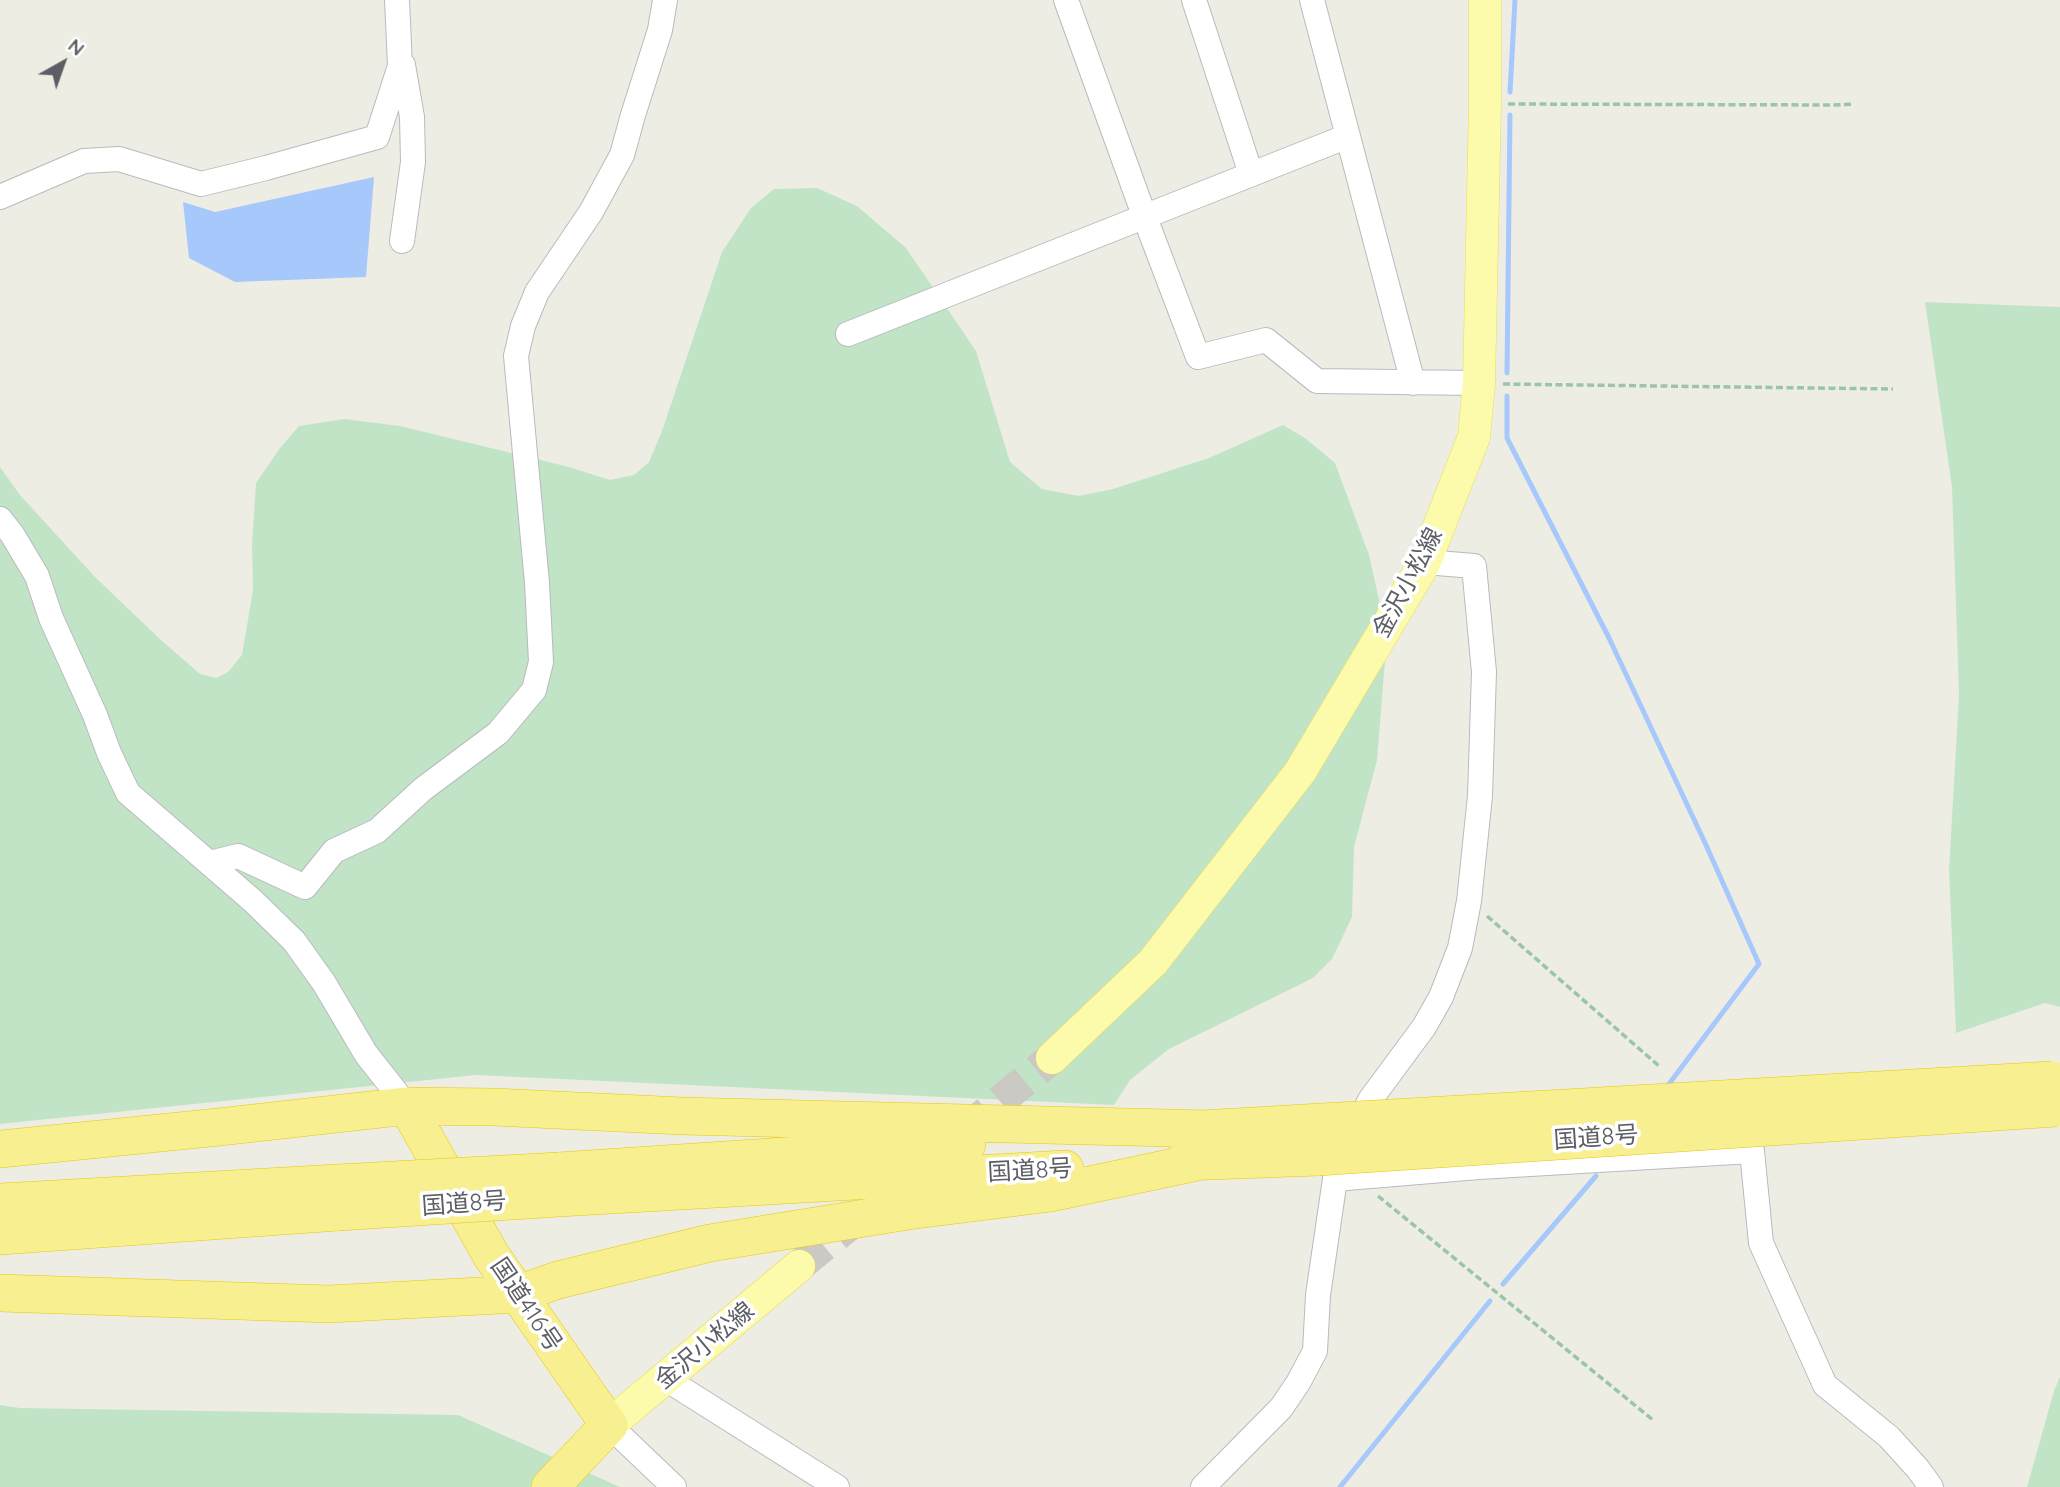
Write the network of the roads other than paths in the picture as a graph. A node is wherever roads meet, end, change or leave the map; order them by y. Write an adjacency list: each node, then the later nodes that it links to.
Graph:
1 (397, 0): 7 (street)
2 (665, 0): 18 (street)
3 (1066, 0): 11 (street)
4 (1194, 0): 9 (street)
5 (1312, 0): 8 (street)
6 (1485, 0): 15 (main road, 金沢小松線)
7 (400, 40): 10 (street); 12 (street)
8 (1348, 136): 9 (street); 14 (street)
9 (1251, 174): 11 (street)
10 (0, 197)
11 (1144, 215): 13 (street); 14 (street)
12 (402, 241)
13 (848, 334)
14 (1413, 383): 15 (street)
15 (1479, 383): 17 (main road, 金沢小松線)
16 (0, 519): 18 (street)
17 (1424, 562): 19 (main road, 金沢小松線); 24 (street)
18 (210, 863): 21 (street)
19 (1052, 1058)
20 (2057, 1094): 24 (highway, 国道8号, bridge)
21 (407, 1106): 22 (highway); 23 (highway); 30 (highway, 国道416号)
22 (1208, 1145): 24 (highway, 国道8号); 25 (highway, 国道8号, bridge); 30 (highway)
23 (0, 1149)
24 (1332, 1159): 36 (street); 37 (street)
25 (338, 1198): 26 (highway, 国道8号); 27 (highway, 国道8号)
26 (0, 1202)
27 (0, 1236)
28 (799, 1266): 31 (main road, 金沢小松線)
29 (0, 1293): 30 (highway)
30 (518, 1294): 32 (highway, 国道416号)
31 (666, 1379): 32 (main road, 金沢小松線); 35 (street)
32 (609, 1425): 33 (highway); 34 (street)
33 (550, 1487)
34 (674, 1487)
35 (837, 1487)
36 (1203, 1487)
37 (1931, 1487)

